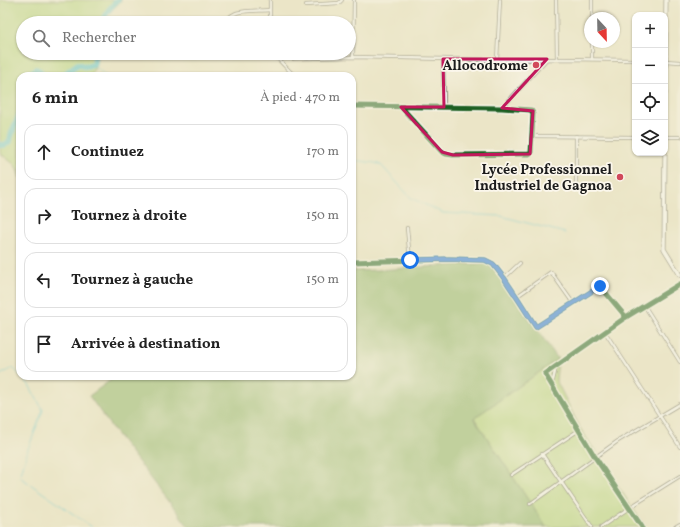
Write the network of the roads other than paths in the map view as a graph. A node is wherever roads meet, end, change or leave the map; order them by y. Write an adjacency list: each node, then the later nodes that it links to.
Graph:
1 (270, 0): 9 (street)
2 (342, 0): 8 (street)
3 (354, 0): 13 (street)
4 (500, 0): 21 (street)
5 (556, 0): 19 (street)
6 (592, 0): 10 (street)
7 (666, 0): 15 (street)
8 (306, 5)
9 (269, 10): 11 (street); 12 (street)
10 (592, 12)
11 (230, 16)
12 (269, 16)
13 (354, 16)
14 (592, 48): 22 (street)
15 (665, 48)
16 (356, 57): 17 (street)
17 (443, 59): 21 (street); 29 (street)
18 (547, 59): 19 (street); 21 (street); 30 (street)
19 (557, 59): 22 (street)
20 (278, 60): 26 (street)
21 (497, 60)
22 (592, 60): 23 (street)
23 (632, 60)
24 (668, 61): 25 (street)
25 (680, 62)
26 (290, 72)
27 (356, 106): 28 (street)
28 (401, 107): 29 (street); 31 (street)
29 (444, 107): 30 (street)
30 (502, 108): 31 (street)
31 (533, 136): 32 (street)
32 (576, 136): 33 (street); 37 (street)
33 (632, 136)
34 (668, 137): 35 (street)
35 (680, 137)
36 (665, 156): 42 (street)
37 (576, 183)
38 (407, 228): 39 (street)
39 (410, 260): 40 (street); 43 (street)
40 (356, 262)
41 (520, 263): 43 (street)
42 (680, 276)
43 (504, 278): 45 (street)
44 (680, 284): 47 (street)
45 (516, 297): 46 (street); 46 (street)
46 (573, 304): 48 (street)
47 (644, 305): 48 (street); 50 (street)
48 (626, 317): 49 (street)
49 (605, 332): 51 (street); 54 (street)
50 (680, 362)
51 (557, 366): 52 (street); 52 (street)
52 (552, 385): 55 (street)
53 (680, 404): 54 (street)
54 (660, 416): 56 (street); 58 (street)
55 (579, 430): 57 (street); 58 (street)
56 (680, 447)
57 (542, 454): 59 (street); 61 (street)
58 (595, 457): 61 (street); 63 (street)
59 (511, 475)
60 (680, 476): 63 (street)
61 (561, 481): 62 (street); 65 (street)
62 (530, 504)
63 (628, 508): 66 (street); 67 (street)
64 (680, 524): 68 (street)
65 (592, 527)
66 (601, 527)
67 (642, 527)
68 (675, 527)

